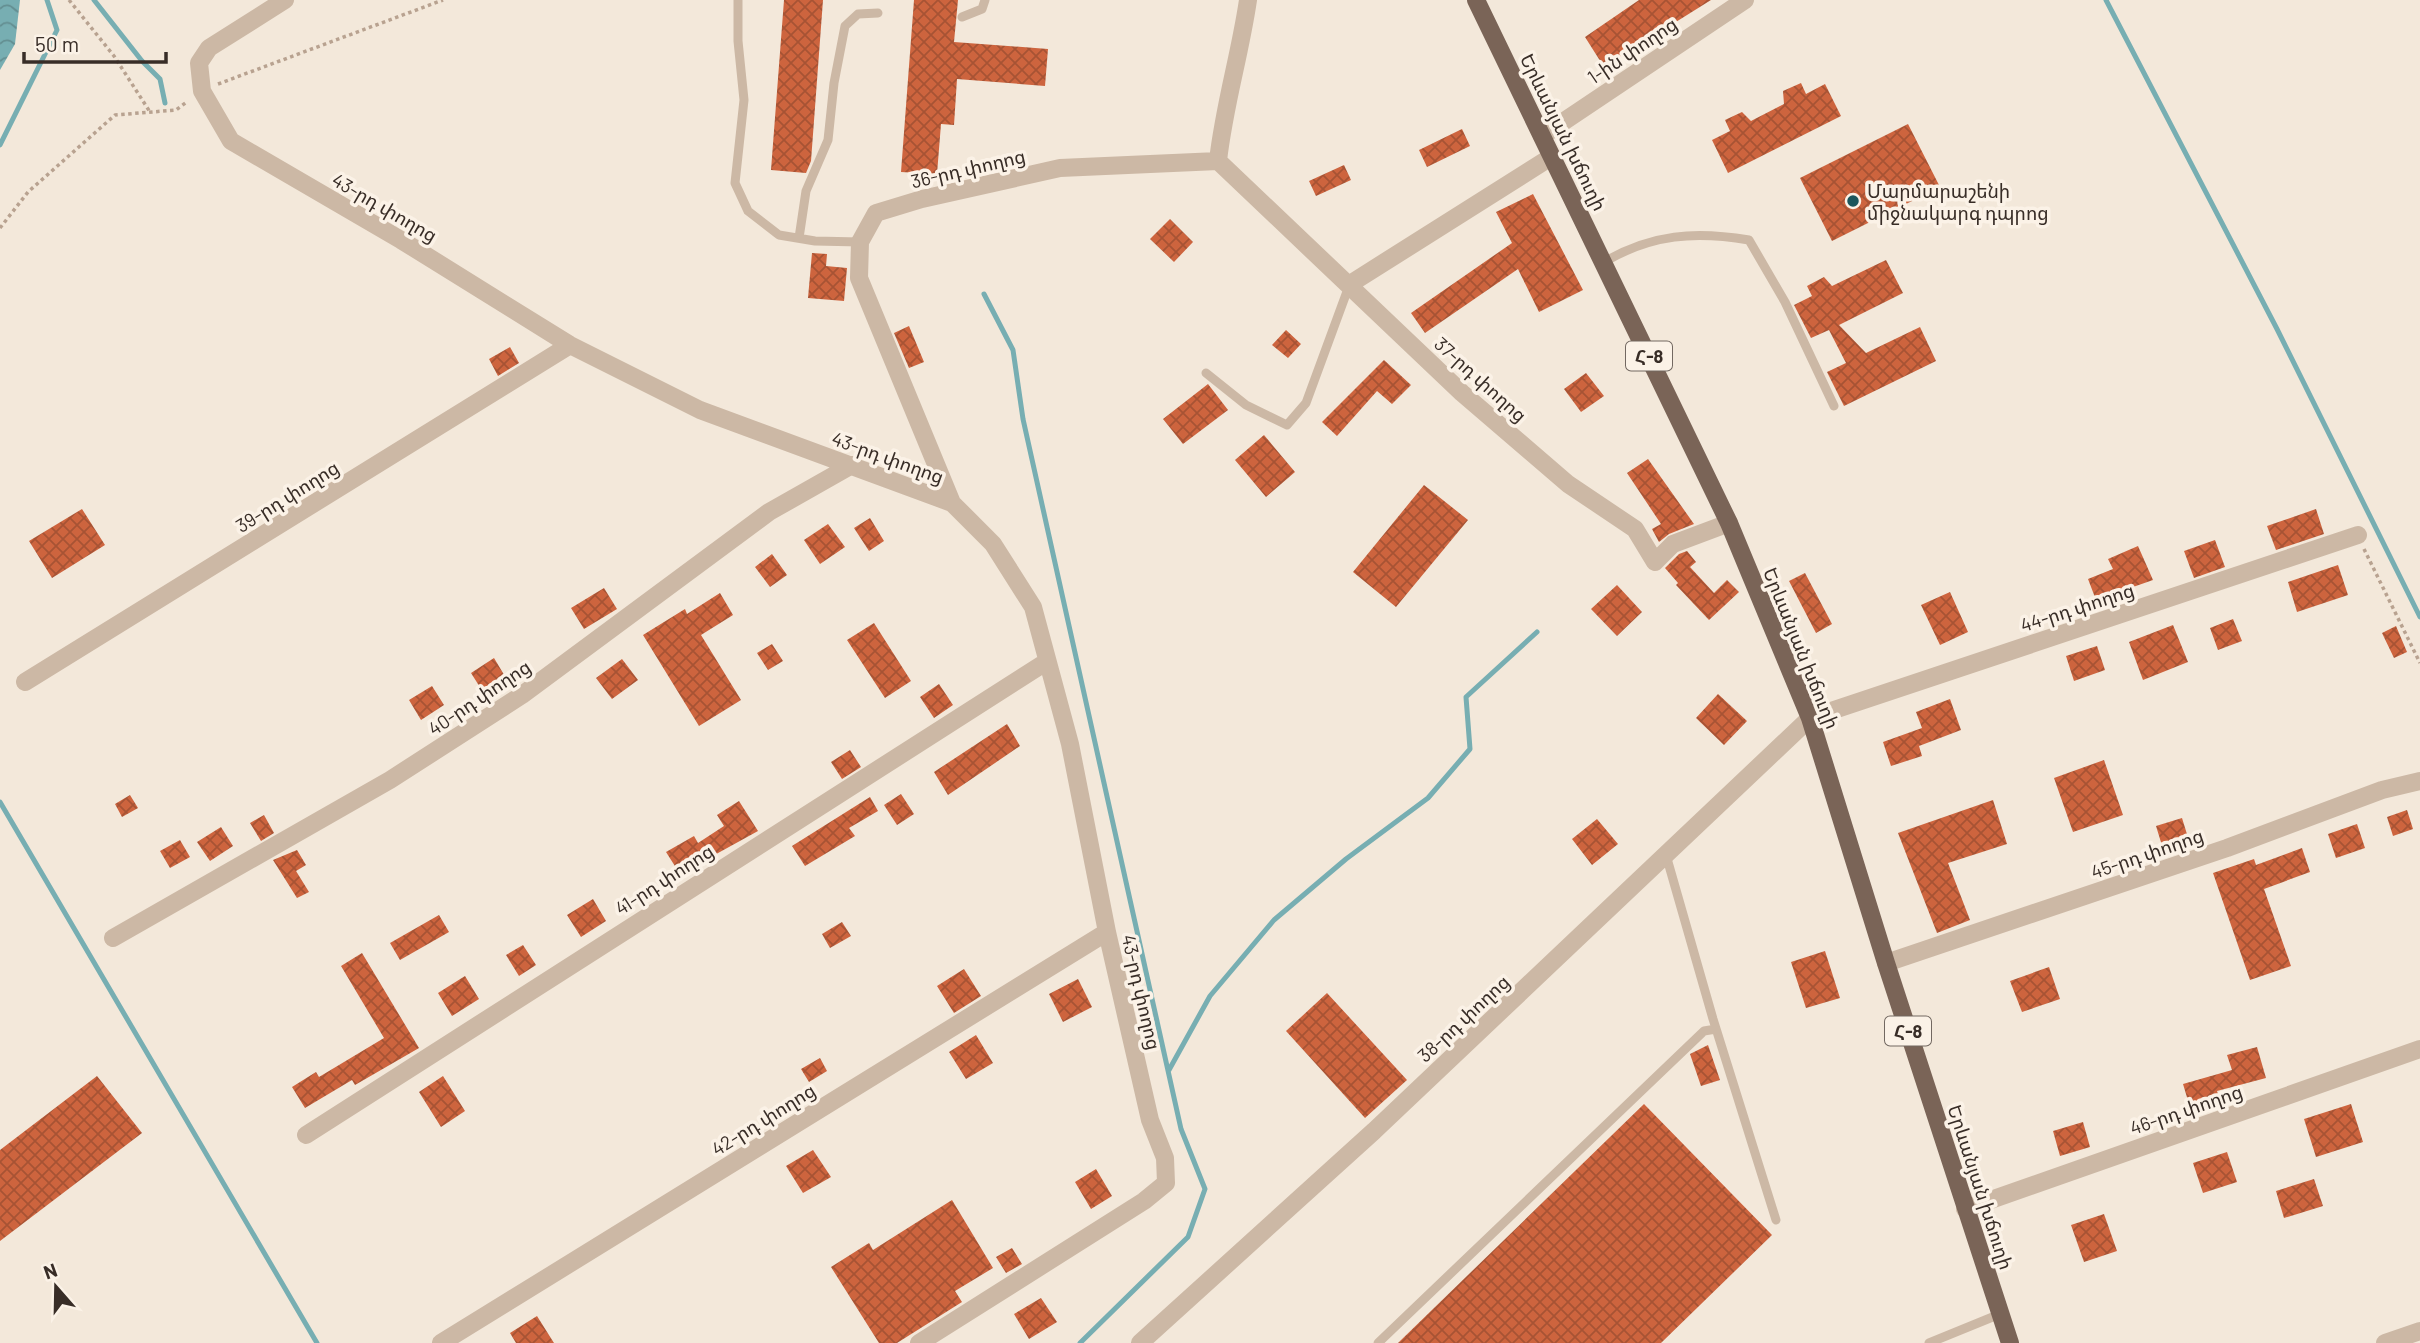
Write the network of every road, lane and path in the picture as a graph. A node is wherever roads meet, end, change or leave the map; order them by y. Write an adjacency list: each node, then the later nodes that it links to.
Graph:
1 (69, 0): 12 (path)
2 (285, 0): 11 (street)
3 (443, 0): 11 (path)
4 (738, 0): 17 (lane)
5 (985, 0): 10 (lane)
6 (1248, 0): 15 (street)
7 (1476, 0): 13 (main road, Երևանյան խճուղի / Հ-8)
8 (1745, 0): 13 (street, 1-ին փողոց)
9 (878, 13): 17 (lane)
10 (962, 17)
11 (202, 90): 12 (path); 21 (street, 43-րդ փողոց)
12 (150, 112): 16 (path)
13 (1542, 136): 14 (main road, Երևանյան խճուղի / Հ-8)
14 (1551, 157): 19 (main road, Երևանյան խճուղի / Հ-8); 20 (street)
15 (1218, 161): 18 (street, 36-րդ փողոց); 20 (street, 37-րդ փողոց)
16 (0, 228)
17 (799, 238): 18 (lane)
18 (860, 242): 25 (street)
19 (1604, 262): 23 (lane); 26 (main road, Երևանյան խճուղի / Հ-8)
20 (1350, 284): 22 (lane); 26 (street, 37-րդ փողոց)
21 (570, 345): 24 (street, 43-րդ փողոց); 30 (street, 39-րդ փողոց)
22 (1206, 373)
23 (1834, 406)
24 (852, 465): 25 (street, 43-րդ փողոց); 35 (street, 40-րդ փողոց)
25 (952, 503): 28 (street, 43-րդ փողոց)
26 (1729, 523): 31 (main road, Երևանյան խճուղի / Հ-8)
27 (2358, 535): 29 (path); 31 (street, 44-րդ փողոց)
28 (1046, 662): 34 (street, 43-րդ փողոց); 39 (street, 41-րդ փողոց)
29 (2420, 663)
30 (25, 682)
31 (1810, 718): 33 (street, 38-րդ փողոց); 36 (main road, Երևանյան խճուղի / Հ-8)
32 (2420, 781): 36 (street, 45-րդ փողոց)
33 (1666, 855): 37 (lane); 46 (street, 38-րդ փողոց)
34 (1107, 932): 44 (street, 42-րդ փողոց); 45 (street, 43-րդ փողոց)
35 (113, 938)
36 (1886, 963): 40 (main road, Երևանյան խճուղի / Հ-8)
37 (1716, 1029): 41 (lane); 47 (lane)
38 (2420, 1049): 40 (street, 46-րդ փողոց)
39 (306, 1135)
40 (1965, 1209): 42 (main road, Երևանյան խճուղի / Հ-8)
41 (1776, 1220)
42 (2000, 1314): 48 (lane); 49 (main road, Երևանյան խճուղի / Հ-8)
43 (2420, 1331): 50 (street)
44 (441, 1343)
45 (919, 1343)
46 (1140, 1343)
47 (1378, 1343)
48 (1929, 1343)
49 (2010, 1343)
50 (2385, 1343)

